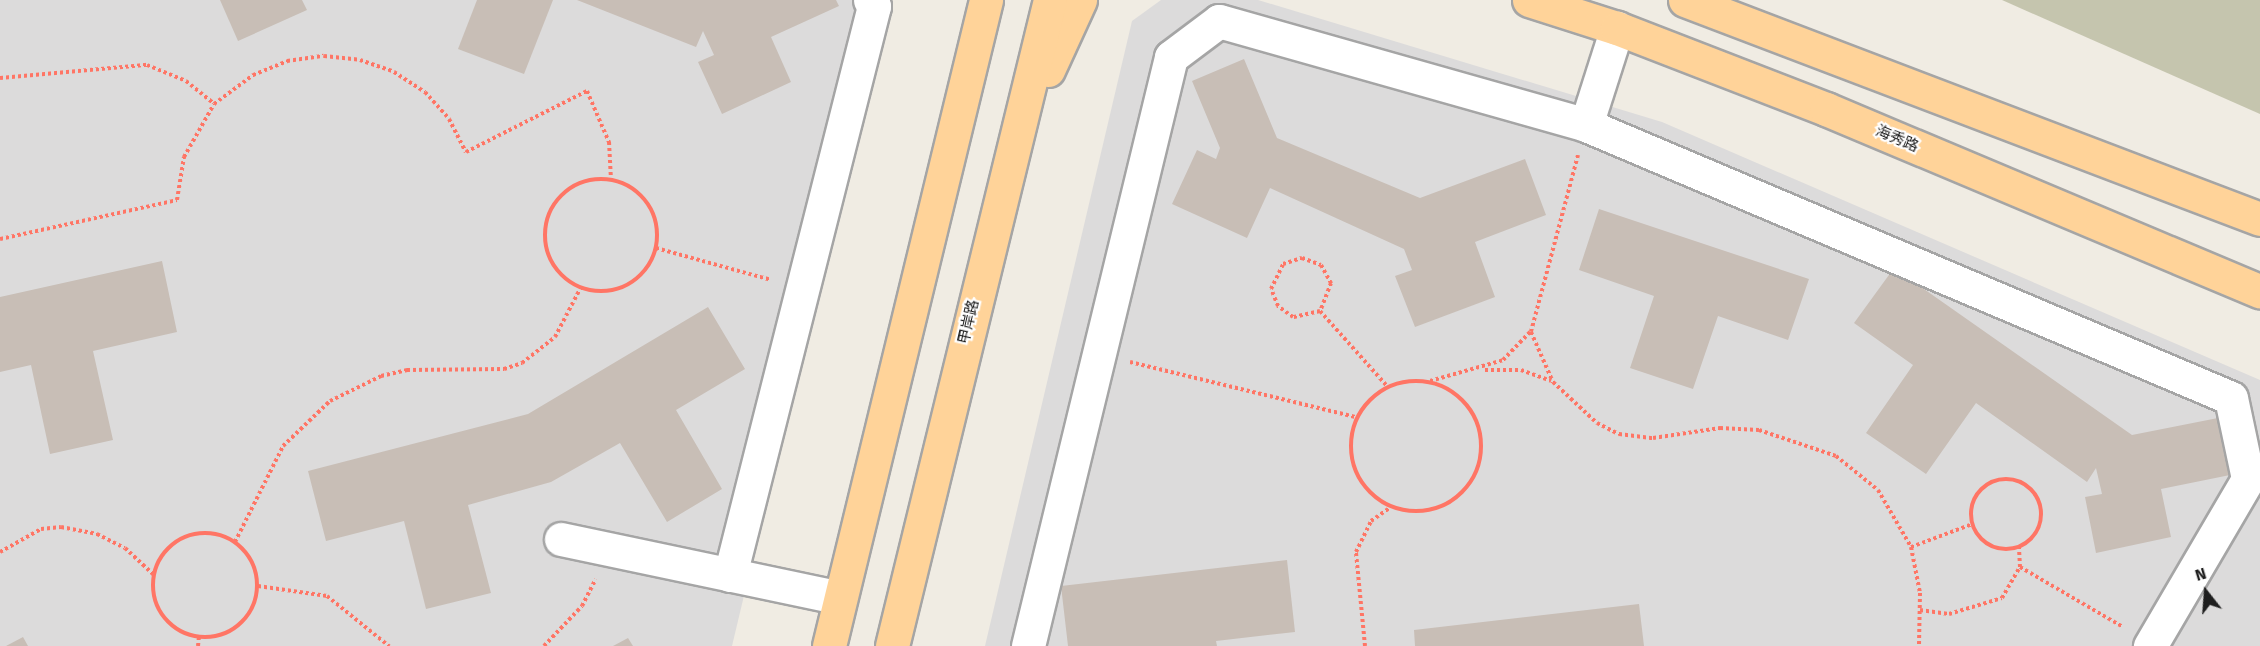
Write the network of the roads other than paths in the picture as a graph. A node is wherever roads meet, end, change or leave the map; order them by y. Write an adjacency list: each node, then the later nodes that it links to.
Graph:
1 (870, 0): 15 (street)
2 (974, 0): 9 (main road)
3 (986, 0): 9 (main road)
4 (1050, 0): 11 (main road, 甲岸路)
5 (1080, 0): 11 (main road)
6 (1529, 0): 8 (main road, 海秀路)
7 (1685, 0): 12 (main road)
8 (1617, 28): 10 (street); 13 (main road, 海秀路)
9 (972, 52): 16 (main road)
10 (1586, 125): 17 (street); 20 (street)
11 (1008, 156): 19 (main road, 甲岸路)
12 (2260, 219)
13 (2260, 291)
14 (561, 539): 15 (street)
15 (730, 575): 16 (street)
16 (840, 598): 18 (main road)
17 (2151, 645)
18 (829, 646)
19 (892, 646)
20 (1028, 646)

